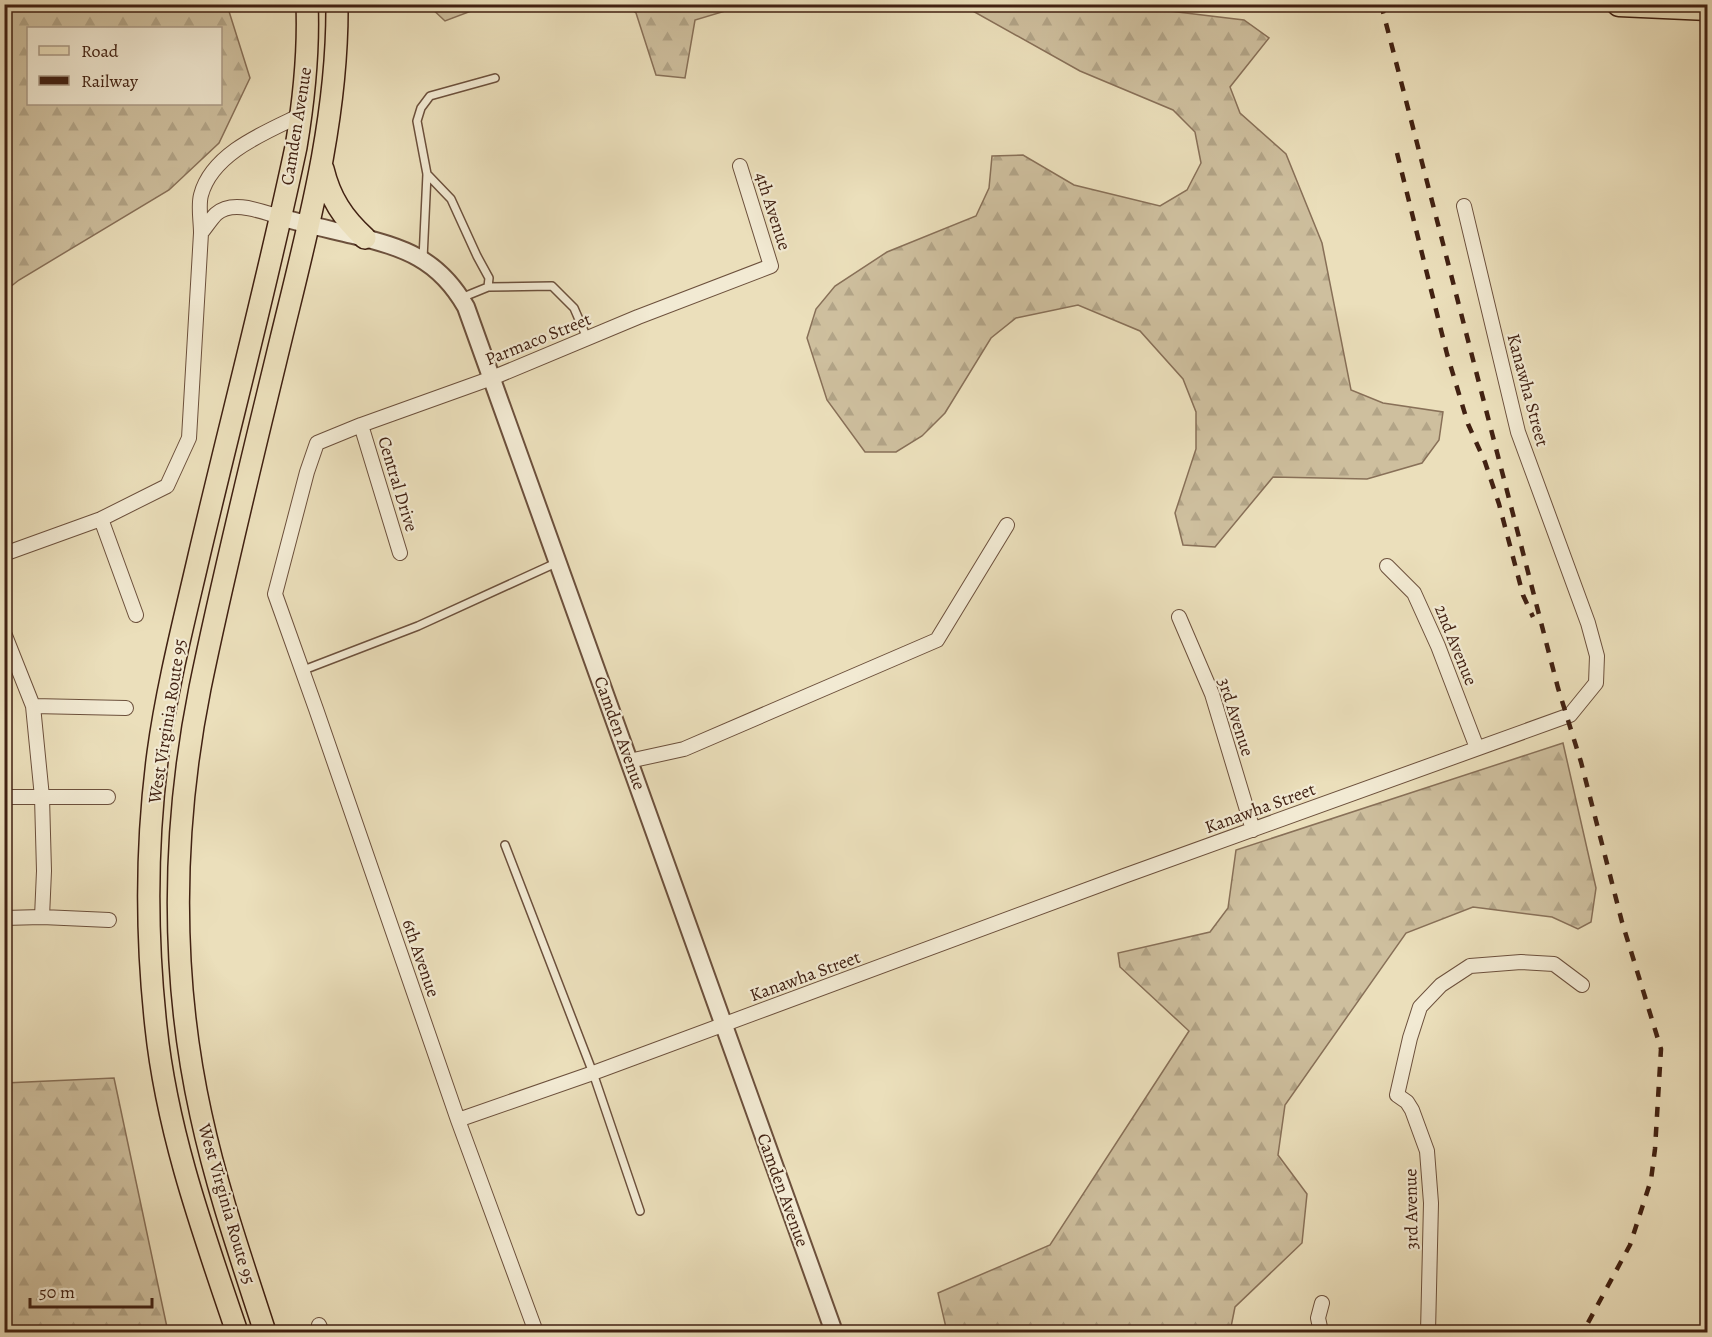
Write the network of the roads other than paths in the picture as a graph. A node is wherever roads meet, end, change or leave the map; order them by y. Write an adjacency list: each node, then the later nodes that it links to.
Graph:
1 (307, 4): 6 (main road, Camden Avenue)
2 (337, 4): 7 (main road, Camden Avenue)
3 (1619, 4): 4 (highway)
4 (1707, 8)
5 (495, 78): 9 (lane)
6 (301, 116): 11 (main road, Camden Avenue); 13 (street)
7 (322, 164): 12 (main road, Camden Avenue); 14 (main road)
8 (740, 166): 16 (street, 4th Avenue)
9 (428, 174): 15 (lane); 17 (lane)
10 (1464, 206): 35 (street, Kanawha Street)
11 (280, 217): 12 (street, Camden Avenue); 13 (street); 51 (main road, West Virginia Route 95)
12 (309, 225): 14 (street, Camden Avenue); 52 (main road, West Virginia Route 95)
13 (201, 233): 22 (street)
14 (365, 238): 15 (street, Camden Avenue)
15 (423, 259): 18 (street, Camden Avenue)
16 (771, 266): 19 (street, Parmaco Street)
17 (488, 287): 18 (lane); 19 (lane)
18 (461, 298): 20 (street, Camden Avenue)
19 (587, 338): 20 (street, Parmaco Street)
20 (492, 378): 21 (street, Parmaco Street); 26 (street, Camden Avenue)
21 (361, 425): 24 (street, Central Drive); 28 (street, Parmaco Street)
22 (101, 519): 25 (street); 29 (street)
23 (1007, 525): 36 (street)
24 (400, 553)
25 (4, 554)
26 (559, 562): 32 (lane); 36 (street, Camden Avenue)
27 (1387, 566): 35 (street, 2nd Avenue)
28 (275, 594): 32 (street, 6th Avenue)
29 (135, 615)
30 (1179, 617): 40 (street, 3rd Avenue)
31 (4, 633): 33 (street)
32 (301, 671): 48 (street, 6th Avenue)
33 (33, 706): 34 (street); 38 (street)
34 (126, 708)
35 (1477, 748): 40 (street, Kanawha Street)
36 (629, 761): 46 (street, Camden Avenue)
37 (4, 797): 38 (street)
38 (42, 797): 39 (street); 42 (street)
39 (108, 797)
40 (1253, 830): 46 (street, Kanawha Street)
41 (506, 845): 47 (lane)
42 (42, 917): 43 (street); 44 (street)
43 (4, 918)
44 (109, 920)
45 (1582, 985): 56 (street, 3rd Avenue)
46 (724, 1026): 47 (street, Kanawha Street); 54 (street, Camden Avenue)
47 (593, 1073): 48 (street, Kanawha Street); 49 (lane)
48 (458, 1120): 53 (street, 6th Avenue)
49 (640, 1211)
50 (1322, 1303): 55 (street)
51 (237, 1332)
52 (265, 1332)
53 (536, 1332)
54 (834, 1332)
55 (1321, 1332)
56 (1428, 1332)

